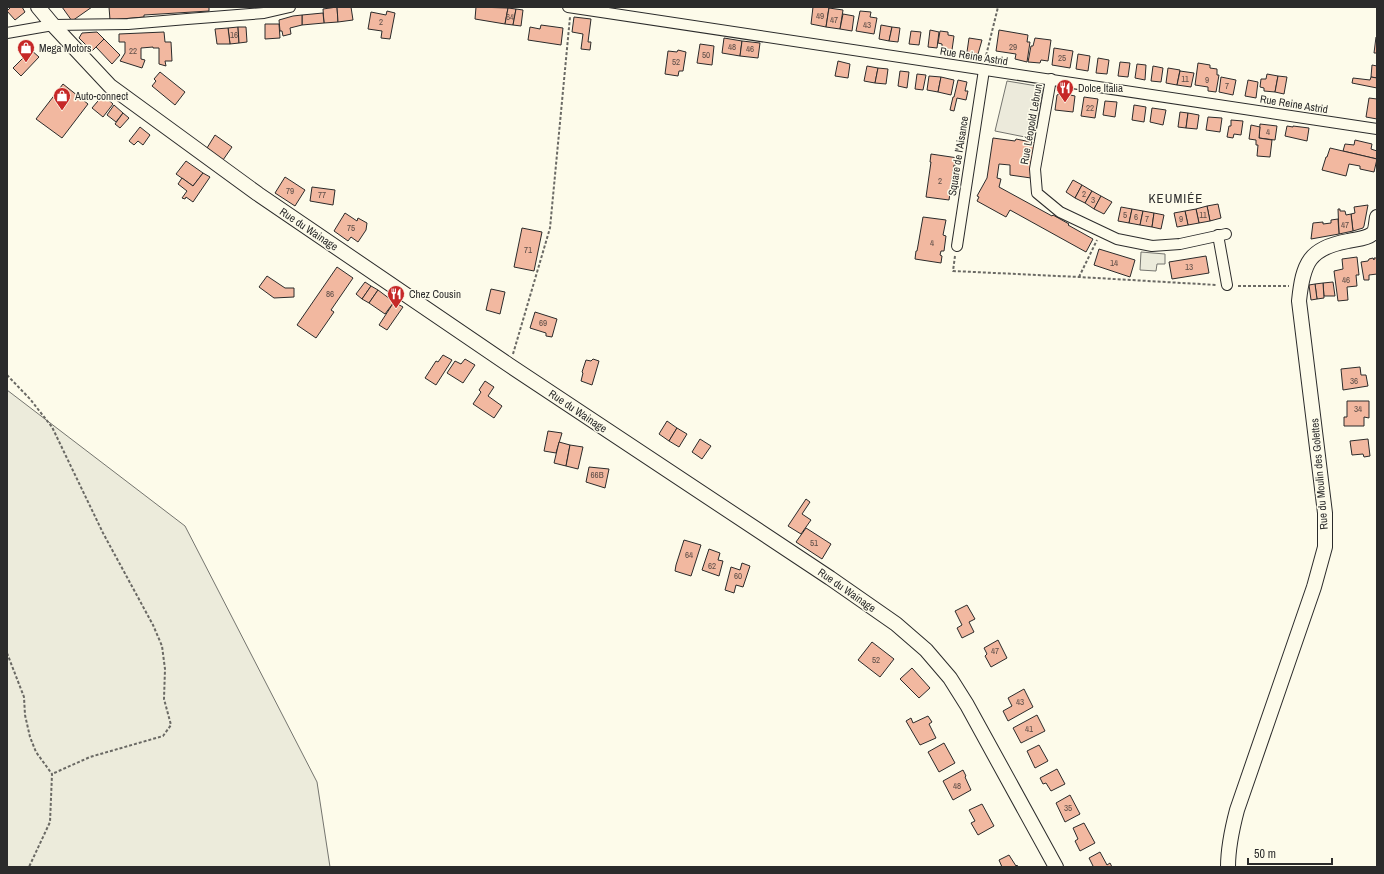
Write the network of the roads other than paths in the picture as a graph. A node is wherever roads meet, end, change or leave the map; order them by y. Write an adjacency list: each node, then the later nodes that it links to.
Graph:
1 (38, 7): 4 (main road, Rue du Wainage)
2 (290, 7): 4 (street)
3 (569, 7): 6 (street, Rue Reine Astrid)
4 (52, 25): 5 (street); 13 (main road, Rue du Wainage)
5 (7, 33)
6 (984, 65): 7 (street, Rue Reine Astrid); 11 (street, Square de l'Aisance)
7 (1051, 79): 8 (street, Rue Reine Astrid); 12 (street, Rue Léopold Lebrun)
8 (1377, 129)
9 (1377, 217): 10 (main road)
10 (1375, 235): 14 (main road, Rue du Moulin des Golettes)
11 (957, 246)
12 (1227, 285)
13 (1056, 867)
14 (1228, 867)

